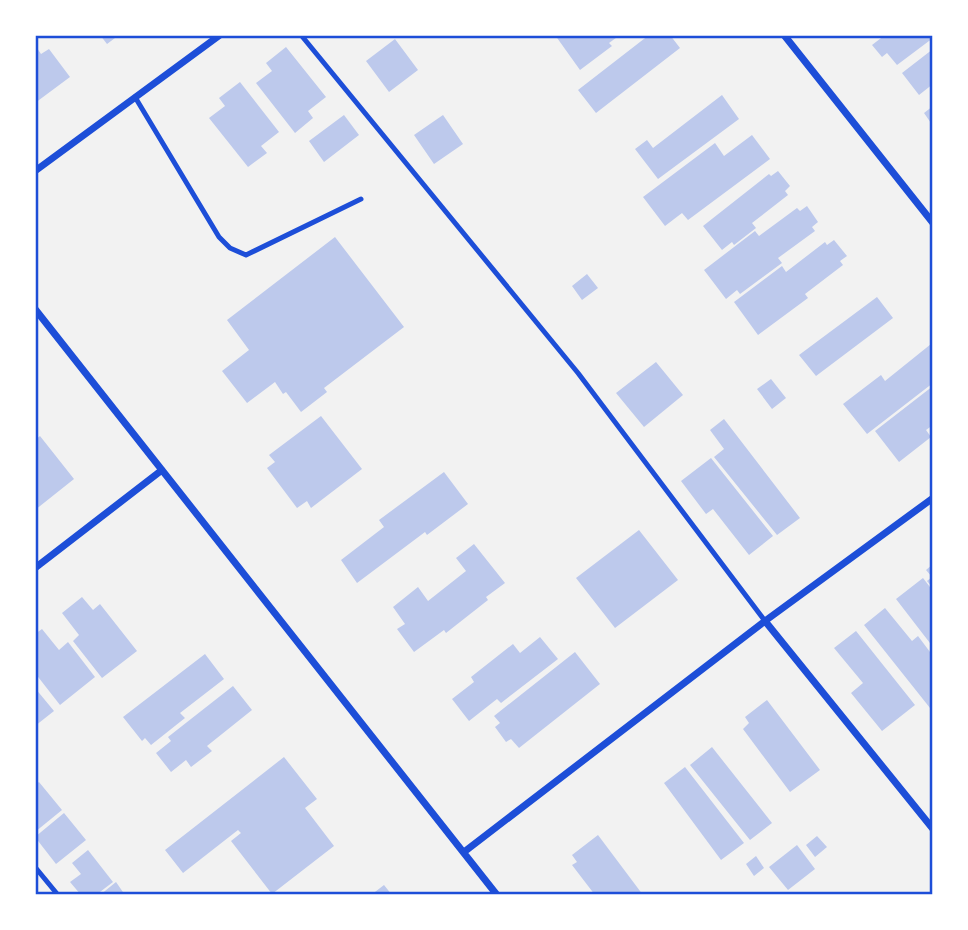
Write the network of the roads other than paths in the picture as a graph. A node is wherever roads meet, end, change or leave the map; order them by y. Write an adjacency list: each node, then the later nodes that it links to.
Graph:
1 (220, 35): 4 (street)
2 (301, 35): 12 (lane)
3 (784, 35): 7 (street)
4 (135, 97): 5 (street); 6 (lane)
5 (35, 171)
6 (360, 199)
7 (933, 223)
8 (35, 309): 9 (street)
9 (162, 470): 11 (street); 14 (street)
10 (933, 498): 12 (street)
11 (35, 568)
12 (765, 621): 13 (street); 14 (street)
13 (933, 830)
14 (464, 852): 17 (street)
15 (35, 867): 16 (lane)
16 (58, 895)
17 (497, 895)

